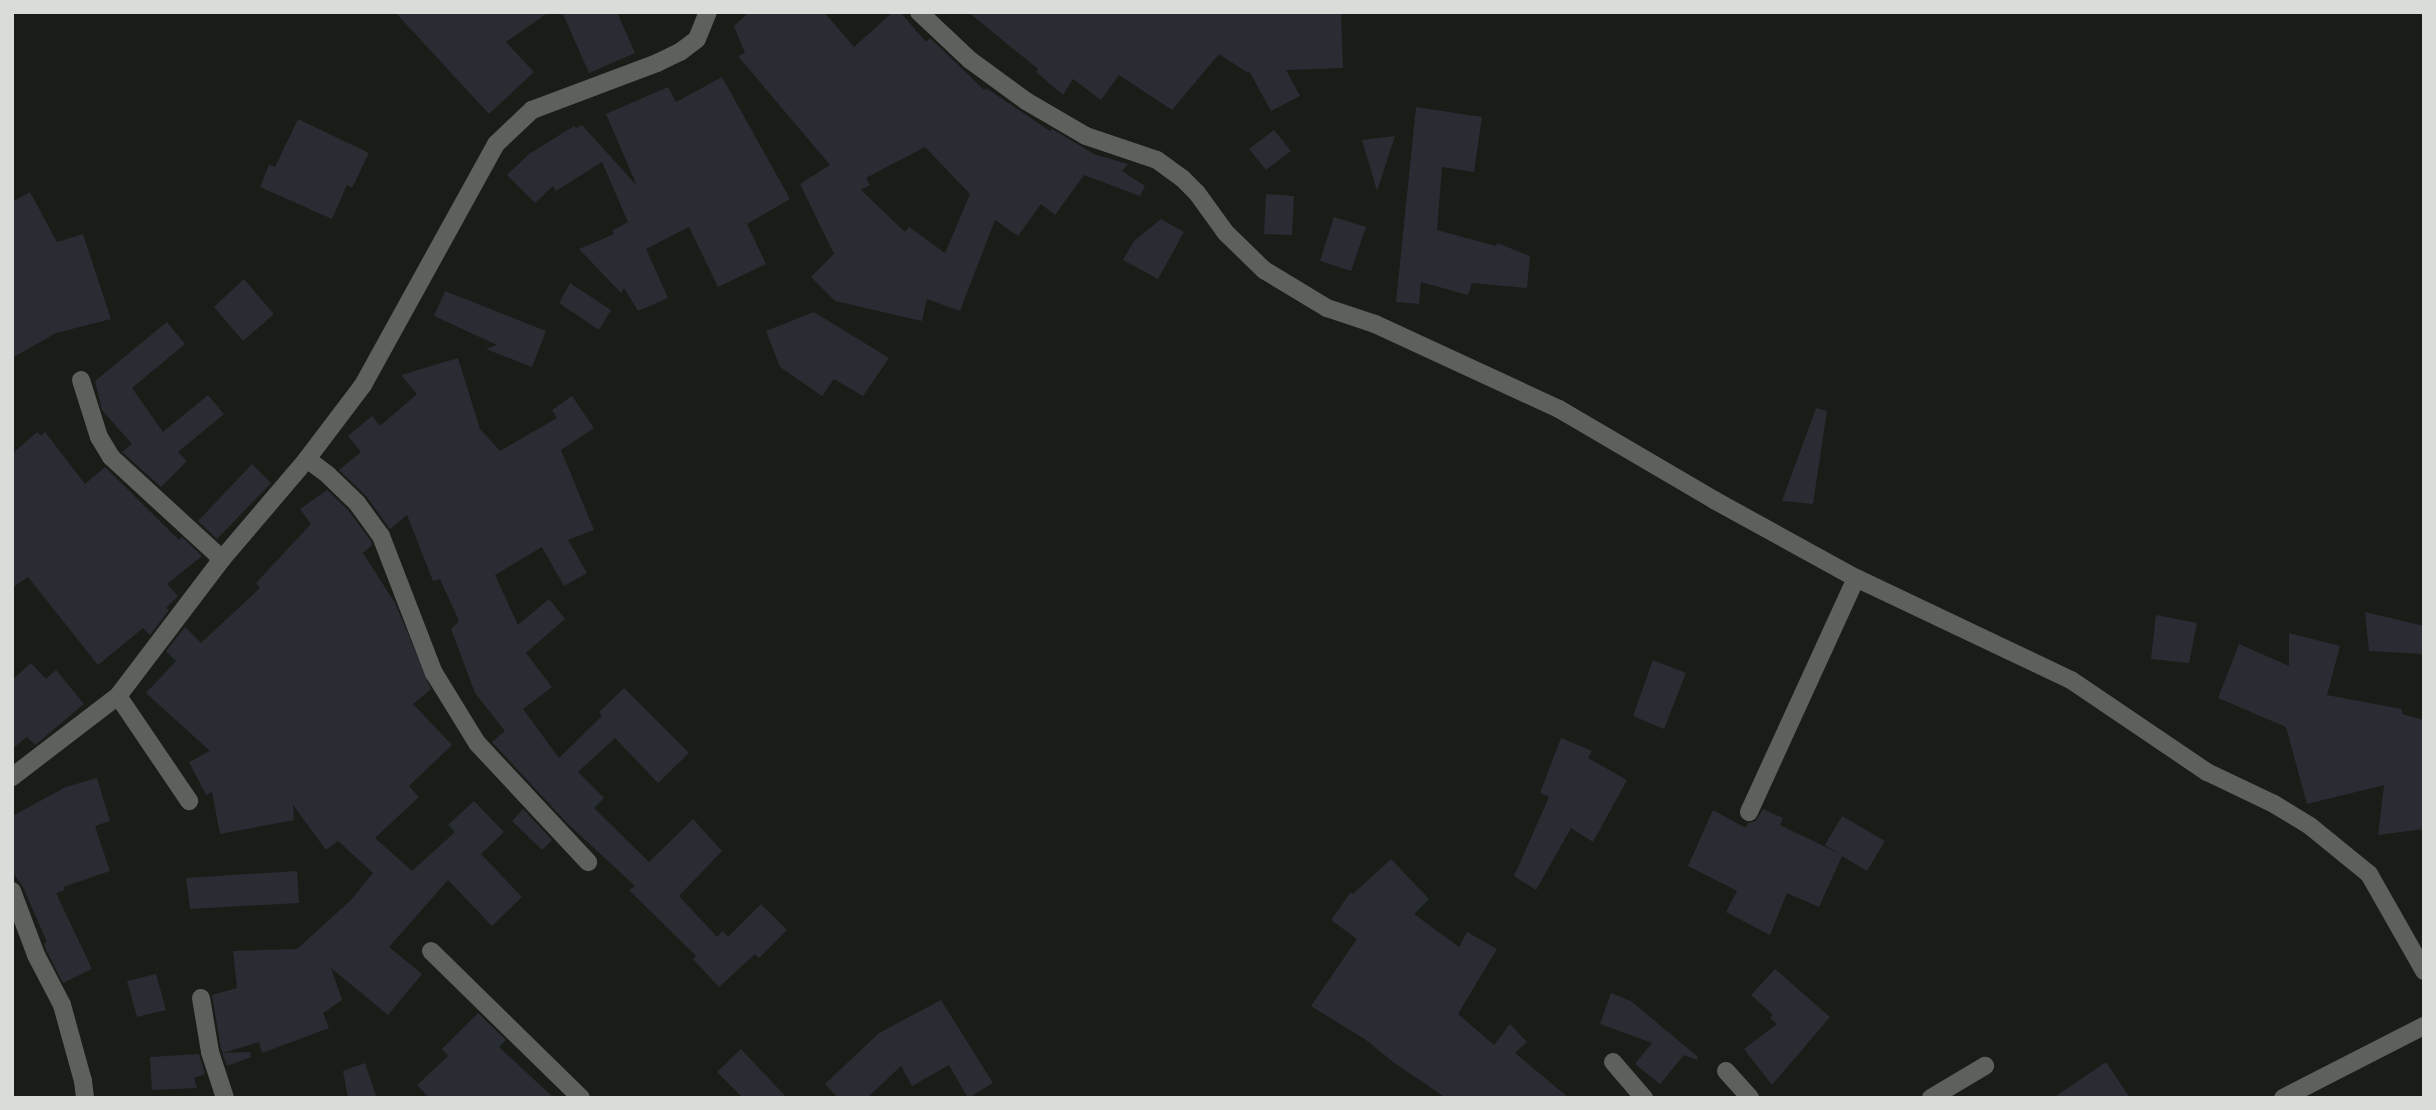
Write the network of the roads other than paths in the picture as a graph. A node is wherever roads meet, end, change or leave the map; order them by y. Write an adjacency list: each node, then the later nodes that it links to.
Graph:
1 (708, 12): 4 (street)
2 (919, 12): 6 (street)
3 (81, 380): 5 (street)
4 (307, 459): 5 (street); 11 (street)
5 (222, 559): 7 (street)
6 (1856, 578): 10 (street); 14 (street)
7 (118, 696): 8 (street); 9 (street)
8 (12, 778)
9 (189, 801)
10 (1749, 812)
11 (588, 862)
12 (12, 891): 20 (street)
13 (431, 951): 22 (street)
14 (2424, 971)
15 (201, 998): 21 (street)
16 (2424, 1026): 26 (street)
17 (1613, 1062): 23 (street)
18 (1985, 1066): 25 (street)
19 (1726, 1070): 24 (street)
20 (85, 1098)
21 (225, 1098)
22 (581, 1098)
23 (1644, 1098)
24 (1750, 1098)
25 (1931, 1098)
26 (2283, 1098)

